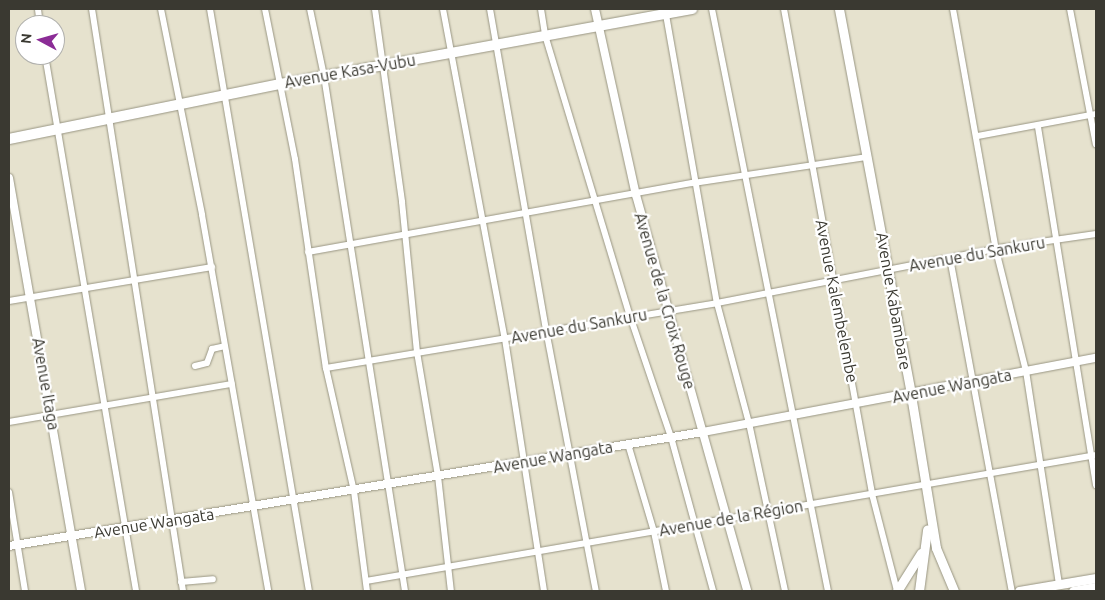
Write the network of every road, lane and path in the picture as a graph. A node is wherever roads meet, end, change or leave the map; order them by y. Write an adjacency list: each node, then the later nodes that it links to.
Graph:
1 (92, 9): 29 (street)
2 (161, 9): 27 (street)
3 (210, 9): 26 (street)
4 (265, 9): 25 (street)
5 (310, 9): 24 (street)
6 (375, 9): 23 (street)
7 (443, 9): 21 (street)
8 (490, 9): 20 (street)
9 (541, 9): 19 (street)
10 (596, 9): 18 (street, Avenue de la Croix Rouge)
11 (692, 9): 17 (main road, Avenue Kasa-Vubu)
12 (712, 9): 37 (street)
13 (784, 9): 36 (street, Avenue Kalembelembe)
14 (839, 9): 35 (main road, Avenue Kabambare)
15 (953, 9): 32 (street)
16 (1070, 9): 28 (street)
17 (665, 11): 18 (main road, Avenue Kasa-Vubu); 39 (street)
18 (598, 25): 19 (main road, Avenue Kasa-Vubu); 40 (street, Avenue de la Croix Rouge)
19 (545, 35): 20 (main road, Avenue Kasa-Vubu); 41 (street)
20 (496, 44): 21 (main road, Avenue Kasa-Vubu); 42 (street)
21 (450, 52): 23 (main road, Avenue Kasa-Vubu); 43 (street)
22 (47, 65): 31 (street)
23 (382, 65): 24 (main road, Avenue Kasa-Vubu); 44 (street)
24 (324, 76): 25 (main road, Avenue Kasa-Vubu); 47 (street)
25 (280, 84): 26 (main road, Avenue Kasa-Vubu); 49 (street)
26 (225, 97): 27 (main road, Avenue Kasa-Vubu); 97 (street)
27 (182, 105): 29 (main road, Avenue Kasa-Vubu); 51 (street)
28 (1093, 115): 30 (street); 34 (street)
29 (109, 120): 31 (main road, Avenue Kasa-Vubu); 54 (street)
30 (1038, 127): 32 (street); 46 (street)
31 (58, 129): 33 (main road, Avenue Kasa-Vubu); 55 (street)
32 (978, 136): 48 (street)
33 (9, 139)
34 (1096, 145)
35 (868, 157): 36 (street); 52 (main road, Avenue Kabambare)
36 (811, 165): 37 (street); 53 (street, Avenue Kalembelembe)
37 (744, 176): 39 (street); 56 (street)
38 (9, 178): 57 (street, Avenue Itaga)
39 (694, 183): 40 (street); 59 (street)
40 (636, 195): 41 (street); 60 (street, Avenue de la Croix Rouge)
41 (597, 201): 42 (street); 61 (street)
42 (525, 213): 43 (street); 62 (street)
43 (483, 221): 44 (street); 63 (street)
44 (404, 234): 47 (street); 65 (street)
45 (1096, 234): 46 (street, Avenue du Sankuru)
46 (1058, 240): 48 (street, Avenue du Sankuru); 68 (street)
47 (351, 243): 49 (street); 67 (street)
48 (996, 249): 50 (street, Avenue du Sankuru); 71 (street)
49 (308, 252): 70 (street)
50 (950, 258): 52 (street, Avenue du Sankuru); 72 (street)
51 (212, 267): 54 (street); 64 (street)
52 (888, 269): 53 (street, Avenue du Sankuru); 74 (main road, Avenue Kabambare)
53 (832, 279): 56 (street, Avenue du Sankuru); 77 (street, Avenue Kalembelembe)
54 (133, 280): 55 (street); 75 (street)
55 (86, 288): 57 (street); 76 (street)
56 (767, 292): 59 (street, Avenue du Sankuru); 79 (street)
57 (31, 298): 58 (street); 78 (street, Avenue Itaga)
58 (9, 301)
59 (718, 303): 60 (street, Avenue du Sankuru); 81 (street)
60 (666, 312): 61 (street, Avenue du Sankuru); 82 (street, Avenue de la Croix Rouge)
61 (630, 316): 62 (street, Avenue du Sankuru); 83 (street)
62 (546, 330): 63 (street, Avenue du Sankuru); 85 (street)
63 (505, 339): 65 (street, Avenue du Sankuru); 87 (street)
64 (226, 346): 69 (street); 73 (street)
65 (417, 352): 67 (street, Avenue du Sankuru); 90 (street)
66 (1096, 358): 68 (street, Avenue Wangata)
67 (367, 361): 70 (street, Avenue du Sankuru); 91 (street)
68 (1077, 362): 71 (street, Avenue Wangata); 86 (street)
69 (195, 366)
70 (326, 368): 94 (street)
71 (1026, 371): 72 (street, Avenue Wangata); 88 (street)
72 (975, 381): 74 (street, Avenue Wangata); 89 (street)
73 (232, 384): 75 (street); 99 (street)
74 (911, 395): 77 (street, Avenue Wangata); 92 (main road, Avenue Kabambare)
75 (151, 397): 76 (street); 103 (street)
76 (104, 404): 78 (street); 105 (street)
77 (857, 405): 79 (street, Avenue Wangata); 96 (street, Avenue Kalembelembe)
78 (52, 414): 80 (street); 108 (street, Avenue Itaga)
79 (792, 415): 81 (street, Avenue Wangata); 98 (street)
80 (9, 422)
81 (749, 423): 82 (street, Avenue Wangata); 100 (street)
82 (703, 432): 83 (street, Avenue Wangata); 102 (street, Avenue de la Croix Rouge)
83 (671, 437): 84 (street, Avenue Wangata); 104 (street)
84 (628, 444): 85 (street, Avenue Wangata); 107 (street)
85 (570, 454): 87 (street, Avenue Wangata); 110 (street)
86 (1094, 455): 88 (street, Avenue de la Région); 93 (street)
87 (524, 462): 90 (street, Avenue Wangata); 113 (street)
88 (1042, 463): 89 (street, Avenue de la Région); 120 (street)
89 (992, 473): 92 (street, Avenue de la Région); 141 (street)
90 (438, 476): 91 (street, Avenue Wangata); 114 (street)
91 (388, 484): 94 (street, Avenue Wangata); 115 (street)
92 (926, 484): 96 (street, Avenue de la Région); 101 (main road, Avenue Kabambare)
93 (1096, 485)
94 (354, 491): 97 (street, Avenue Wangata); 118 (street)
95 (9, 492): 109 (street)
96 (872, 494): 98 (street, Avenue de la Région); 138 (street, Avenue Kalembelembe)
97 (296, 501): 99 (street, Avenue Wangata); 127 (street)
98 (810, 504): 100 (street, Avenue de la Région); 137 (street)
99 (255, 507): 103 (street, Avenue Wangata); 126 (street)
100 (768, 511): 102 (street, Avenue de la Région); 136 (street)
101 (930, 511): 106 (street); 140 (main road, Avenue Kabambare)
102 (727, 519): 104 (street, Avenue de la Région); 135 (street, Avenue de la Croix Rouge)
103 (172, 520): 105 (street, Avenue Wangata); 119 (street)
104 (694, 525): 107 (street, Avenue de la Région); 134 (street)
105 (126, 528): 108 (street, Avenue Wangata); 124 (street)
106 (927, 530): 112 (main road)
107 (654, 532): 110 (street, Avenue de la Région); 133 (street)
108 (72, 536): 109 (street, Avenue Wangata); 123 (street, Avenue Itaga)
109 (18, 544): 111 (street, Avenue Wangata); 122 (street)
110 (587, 544): 113 (street, Avenue de la Région); 132 (street)
111 (9, 546)
112 (923, 550): 138 (main road); 139 (main road)
113 (536, 552): 114 (street, Avenue de la Région); 131 (street)
114 (448, 567): 115 (street, Avenue de la Région); 130 (street)
115 (402, 575): 118 (street, Avenue de la Région); 129 (street)
116 (1096, 578): 120 (main road)
117 (213, 579): 119 (street)
118 (366, 581): 128 (street)
119 (182, 582): 125 (street)
120 (1059, 584): 142 (main road)
121 (1096, 587): 143 (main road)
122 (25, 591)
123 (81, 591)
124 (136, 591)
125 (183, 591)
126 (268, 591)
127 (309, 591)
128 (368, 591)
129 (405, 591)
130 (451, 591)
131 (544, 591)
132 (596, 591)
133 (666, 591)
134 (713, 591)
135 (747, 591)
136 (785, 591)
137 (828, 591)
138 (897, 591)
139 (919, 591)
140 (954, 591)
141 (1012, 591)
142 (1019, 591)
143 (1078, 591)

